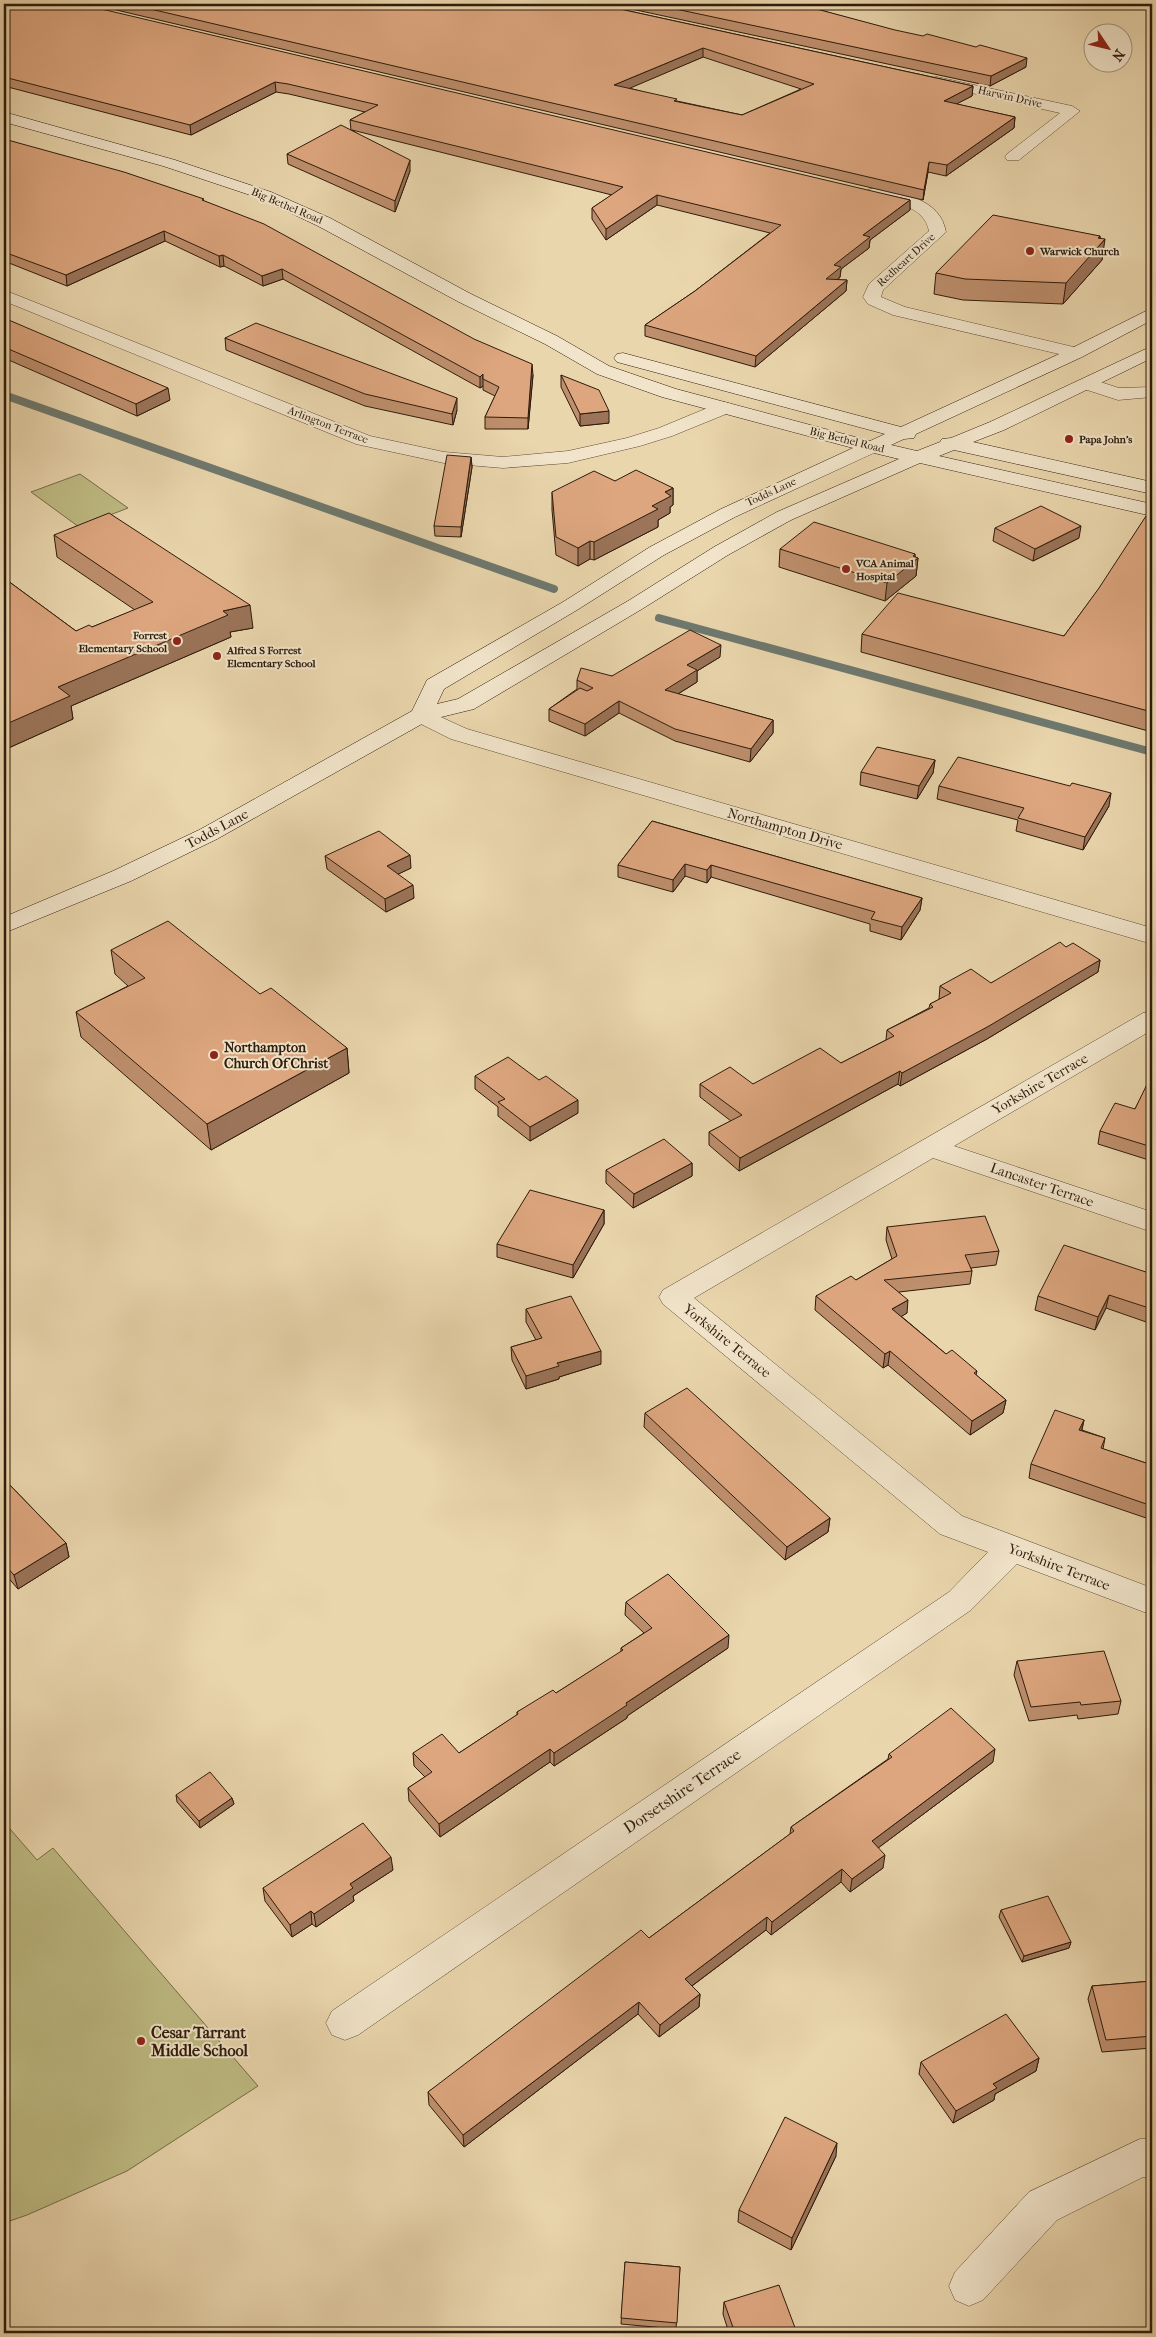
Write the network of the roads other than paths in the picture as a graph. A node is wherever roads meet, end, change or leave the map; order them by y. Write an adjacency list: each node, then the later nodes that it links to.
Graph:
1 (920, 77): 3 (main road, Harwin Drive)
2 (5, 119): 7 (main road, Big Bethel Road)
3 (1013, 158)
4 (854, 188): 9 (main road, Redheart Drive)
5 (4, 295): 12 (main road, Arlington Terrace)
6 (1152, 313): 9 (main road, Todds Lane)
7 (551, 340): 12 (main road, Big Bethel Road); 13 (main road, Big Bethel Road)
8 (1152, 351): 10 (main road, Todds Lane)
9 (1076, 353): 13 (main road, Todds Lane)
10 (1088, 384): 11 (main road); 14 (main road, Todds Lane)
11 (1152, 392)
12 (724, 408): 15 (main road, Big Bethel Road)
13 (902, 433): 14 (main road, Big Bethel Road); 15 (main road, Todds Lane)
14 (953, 444): 16 (main road, Todds Lane); 17 (main road, Big Bethel Road)
15 (872, 446): 16 (main road, Big Bethel Road); 19 (main road, Todds Lane)
16 (921, 457): 18 (main road, Big Bethel Road); 19 (main road, Todds Lane)
17 (1152, 488)
18 (1152, 510)
19 (421, 715): 20 (main road, Todds Lane); 21 (main road, Northampton Drive)
20 (4, 926)
21 (1152, 936)
22 (1152, 1019): 23 (main road, Yorkshire Terrace)
23 (932, 1148): 24 (main road, Lancaster Terrace); 25 (main road, Yorkshire Terrace)
24 (1152, 1222)
25 (1011, 1549): 26 (main road, Yorkshire Terrace); 27 (main road, Dorsetshire Terrace)
26 (1152, 1602)
27 (345, 2023)
28 (1152, 2158): 29 (main road)
29 (968, 2286)

